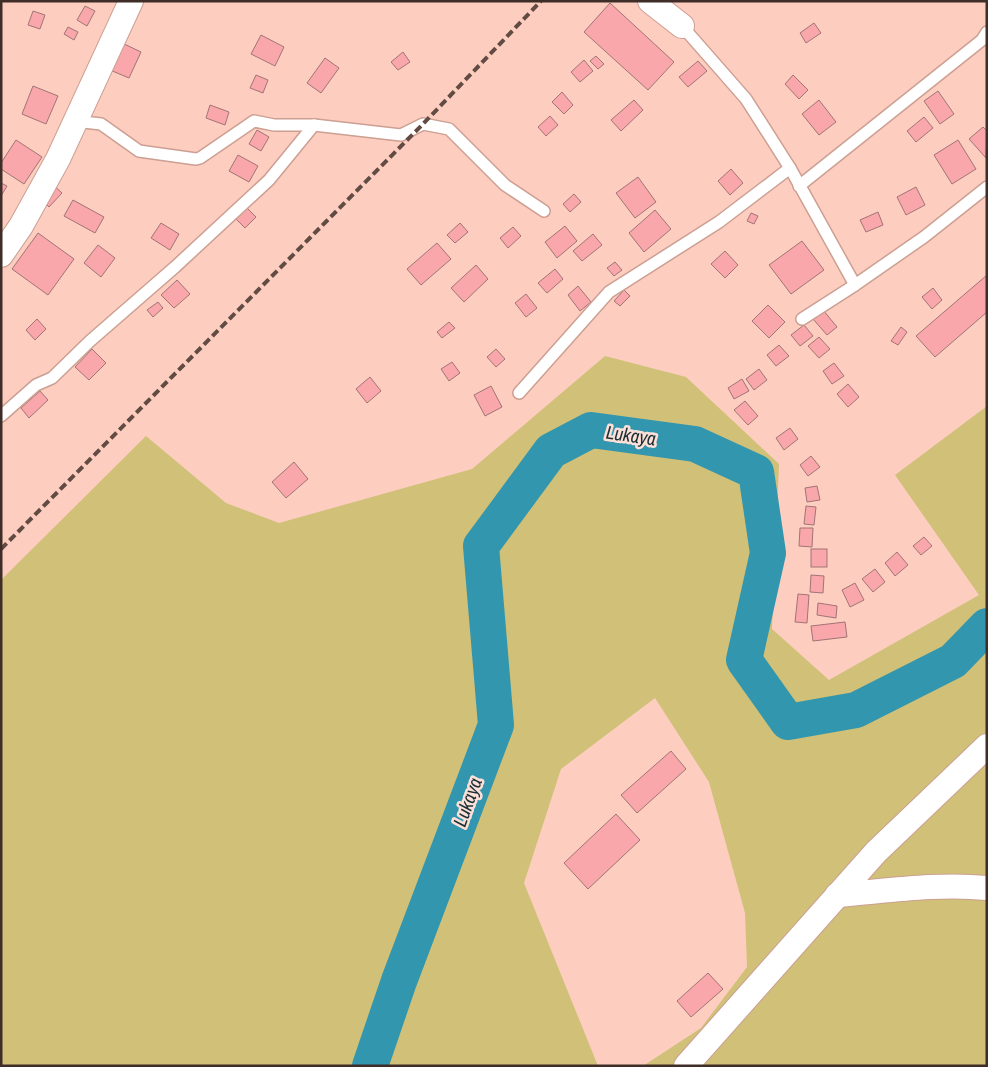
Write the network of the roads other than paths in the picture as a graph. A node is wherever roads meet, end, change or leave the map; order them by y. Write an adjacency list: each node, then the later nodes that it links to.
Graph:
1 (131, 1): 5 (street)
2 (650, 1): 3 (street)
3 (682, 26): 7 (lane)
4 (987, 32): 8 (lane)
5 (75, 122): 6 (lane); 11 (street)
6 (314, 125): 10 (lane); 15 (lane)
7 (790, 168): 8 (lane); 14 (lane)
8 (799, 186): 12 (lane)
9 (987, 187): 12 (lane)
10 (544, 211)
11 (1, 255)
12 (856, 285): 13 (lane)
13 (802, 319)
14 (519, 393)
15 (1, 416)
16 (987, 746): 18 (street)
17 (987, 888): 18 (street)
18 (837, 895): 19 (street)
19 (686, 1066)

